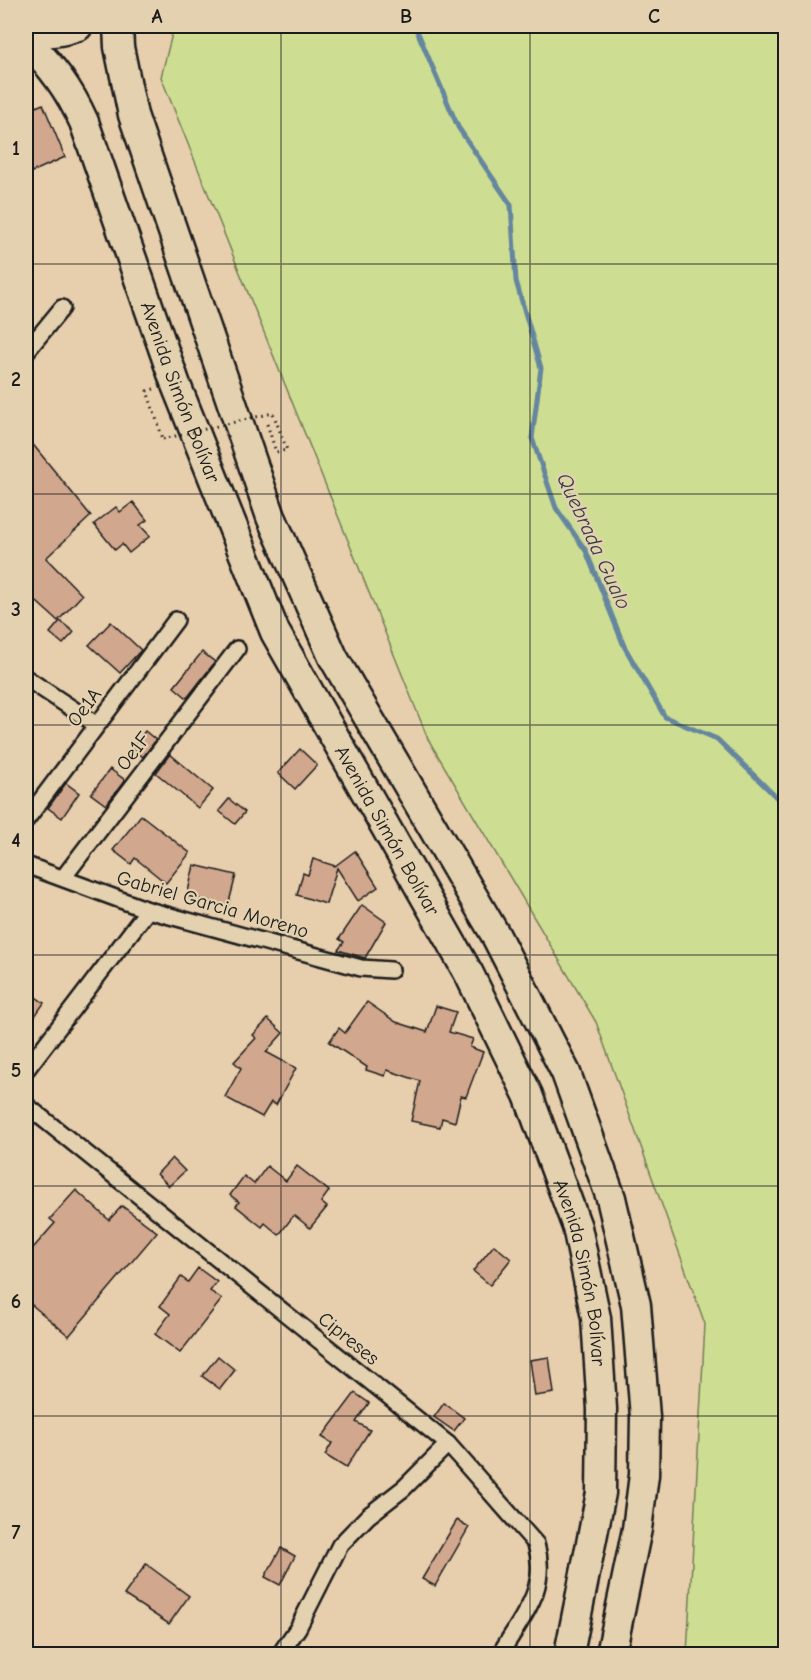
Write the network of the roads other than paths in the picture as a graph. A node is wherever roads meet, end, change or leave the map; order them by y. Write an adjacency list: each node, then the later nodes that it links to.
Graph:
1 (78, 26): 3 (highway)
2 (118, 26): 22 (highway, Avenida Simón Bolívar)
3 (26, 31)
4 (26, 40): 21 (highway, Avenida Simón Bolívar)
5 (62, 308): 6 (street)
6 (26, 352)
7 (176, 620): 10 (street, Oe1A)
8 (237, 649): 13 (street, Oe1F)
9 (26, 678): 10 (street)
10 (97, 725): 11 (street, Oe1A)
11 (26, 820)
12 (26, 865): 13 (street, Gabriel Garcia Moreno)
13 (63, 878): 14 (street, Gabriel Garcia Moreno)
14 (148, 910): 15 (street, Gabriel Garcia Moreno); 16 (street)
15 (391, 970)
16 (26, 1070)
17 (26, 1106): 18 (street, Cipreses)
18 (448, 1444): 19 (street); 20 (street, Cipreses)
19 (280, 1654)
20 (500, 1654)
21 (569, 1654)
22 (611, 1654)

